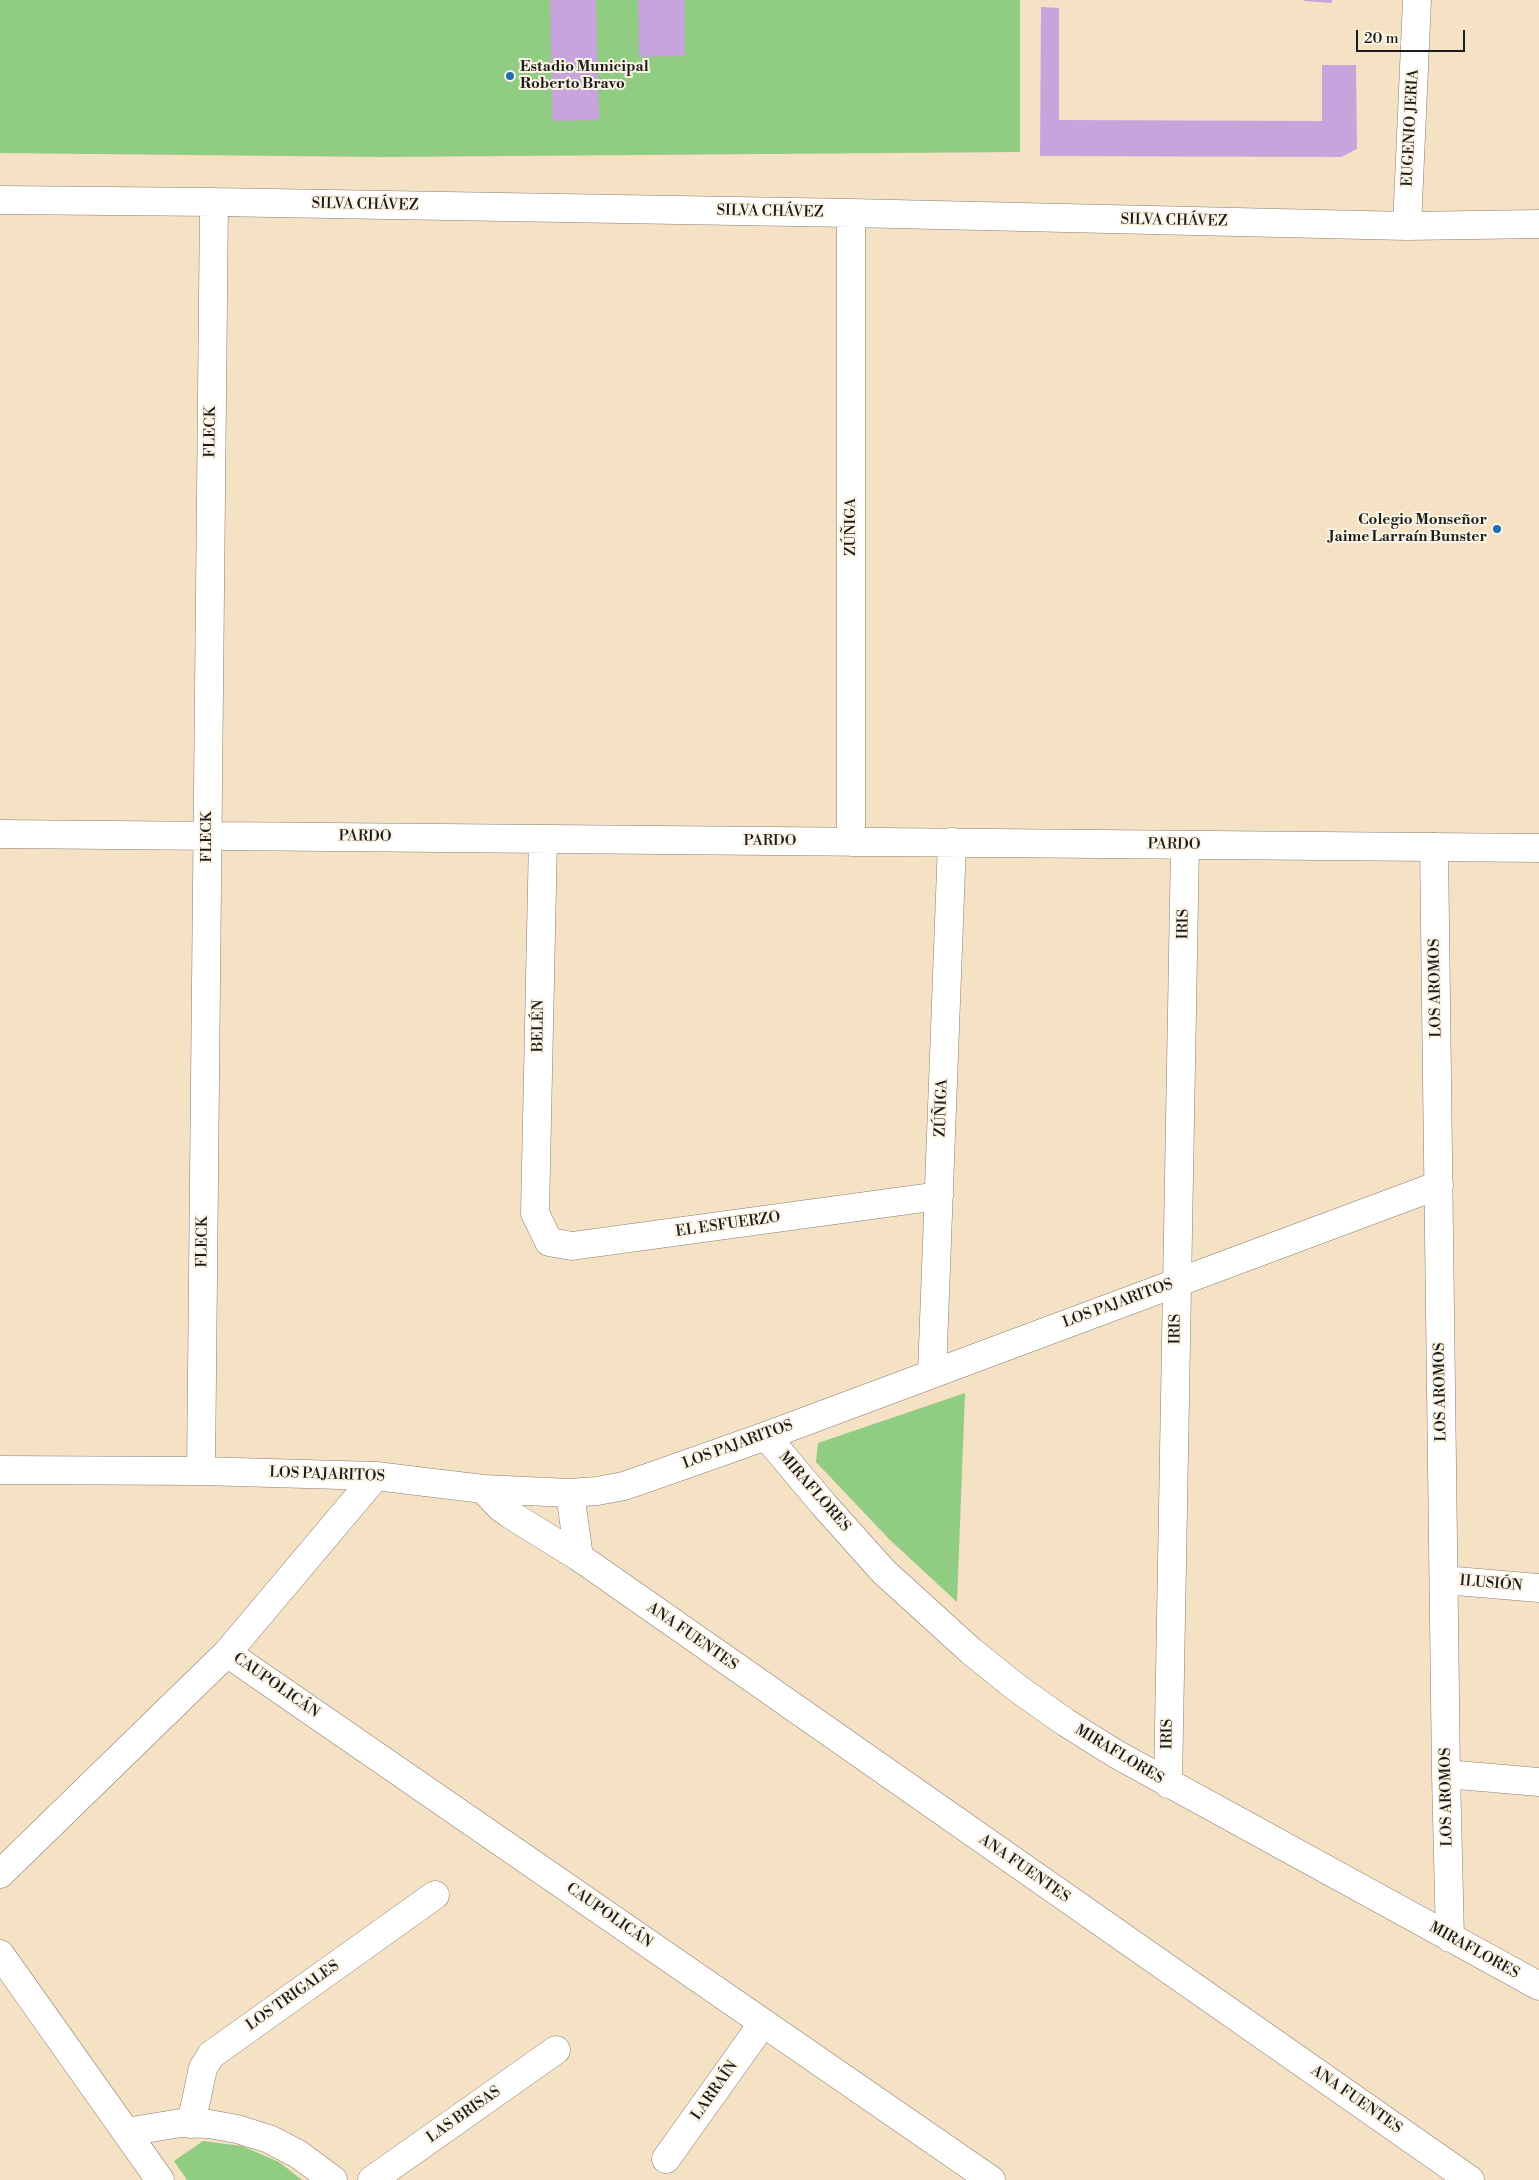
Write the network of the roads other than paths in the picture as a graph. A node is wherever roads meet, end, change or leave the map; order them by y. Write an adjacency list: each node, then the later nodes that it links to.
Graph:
1 (1417, 0): 6 (street, EUGENIO JERIA)
2 (0, 200): 3 (street, SILVA CHÁVEZ)
3 (214, 202): 4 (street, SILVA CHÁVEZ); 8 (street, FLECK)
4 (851, 213): 6 (street, SILVA CHÁVEZ); 10 (street, ZÚÑIGA)
5 (1539, 224): 6 (street, SILVA CHÁVEZ)
6 (1407, 226)
7 (0, 834): 8 (street, PARDO)
8 (208, 836): 9 (street, PARDO); 22 (street, FLECK)
9 (544, 839): 10 (street, PARDO); 17 (street, BELÉN)
10 (852, 842): 11 (street, PARDO)
11 (952, 842): 12 (street, PARDO); 16 (street, ZÚÑIGA)
12 (1185, 845): 13 (street, PARDO); 18 (street, IRIS)
13 (1434, 847): 14 (street, PARDO); 15 (street, LOS AROMOS)
14 (1539, 848)
15 (1439, 1185): 18 (street, LOS PAJARITOS); 27 (street, LOS AROMOS)
16 (939, 1196): 17 (street, EL ESFUERZO); 19 (street, ZÚÑIGA)
17 (535, 1213)
18 (1176, 1282): 19 (street, LOS PAJARITOS); 32 (street, IRIS)
19 (932, 1374): 20 (street, LOS PAJARITOS)
20 (766, 1436): 25 (street, LOS PAJARITOS); 32 (street, MIRAFLORES)
21 (0, 1470): 22 (street, LOS PAJARITOS)
22 (201, 1471): 23 (street, LOS PAJARITOS)
23 (376, 1476): 24 (street, LOS PAJARITOS); 29 (street)
24 (483, 1489): 25 (street, LOS PAJARITOS); 26 (street, ANA FUENTES)
25 (570, 1493): 26 (street)
26 (579, 1557): 47 (street, ANA FUENTES)
27 (1444, 1580): 28 (street, ILUSIÓN); 30 (street, LOS AROMOS)
28 (1539, 1588)
29 (227, 1653): 33 (street); 38 (street, CAUPOLICÁN)
30 (1446, 1774): 31 (street); 35 (street, LOS AROMOS)
31 (1539, 1782)
32 (1168, 1784): 35 (street, MIRAFLORES)
33 (0, 1874)
34 (436, 1895): 40 (street, LOS TRIGALES)
35 (1450, 1938): 37 (street, MIRAFLORES)
36 (0, 1954): 41 (street)
37 (1539, 1986)
38 (763, 2023): 42 (street, LARRAÍN); 43 (street, CAUPOLICÁN)
39 (556, 2050): 46 (street, LAS BRISAS)
40 (191, 2124): 41 (street); 45 (street)
41 (126, 2132): 44 (street)
42 (666, 2159)
43 (986, 2179)
44 (160, 2180)
45 (333, 2180)
46 (372, 2180)
47 (1470, 2180)

